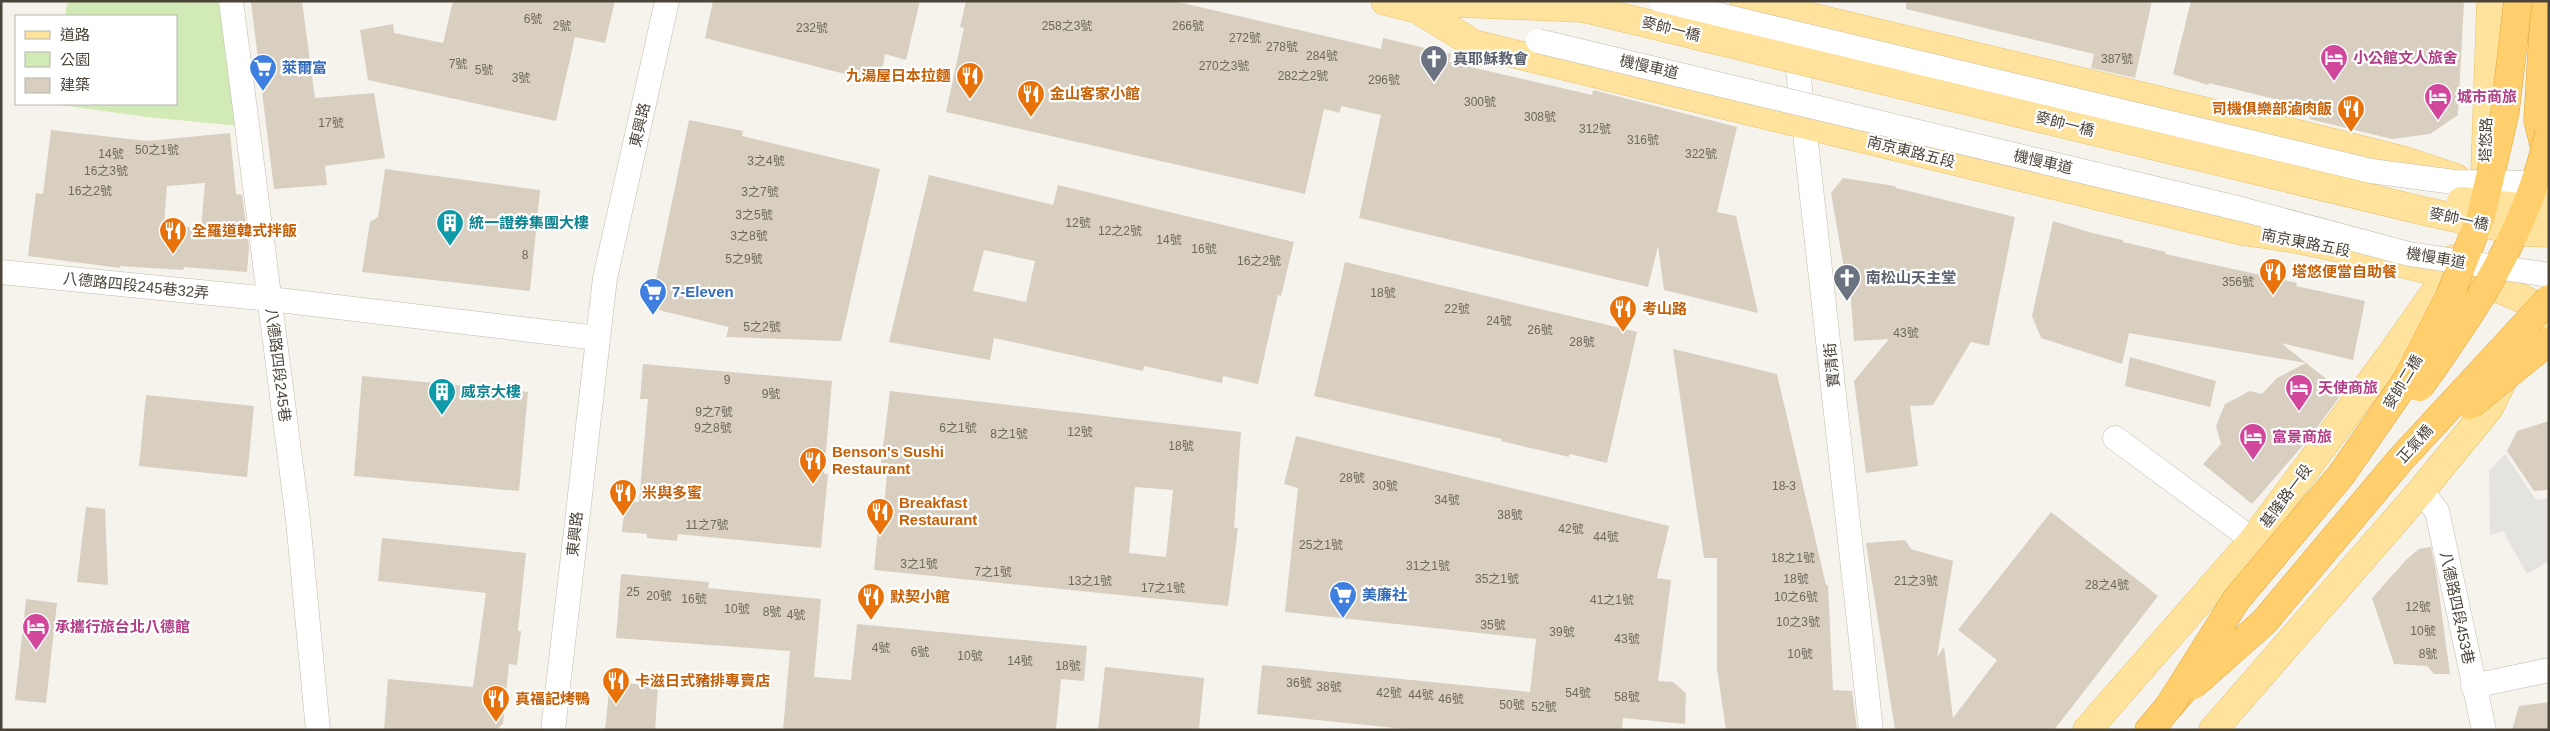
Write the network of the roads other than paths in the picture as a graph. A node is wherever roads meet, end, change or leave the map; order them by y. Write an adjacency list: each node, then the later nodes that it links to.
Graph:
1 (231, 1): 24 (street, 八德路四段245巷)
2 (667, 1): 26 (street, 東興路)
3 (1385, 1): 11 (main road, 南京東路五段)
4 (1661, 1): 16 (street, bridge)
5 (1744, 1): 10 (main road)
6 (2491, 1): 17 (main road, 塔悠路)
7 (2518, 1): 34 (highway, 麥帥二橋, bridge)
8 (2545, 1): 15 (highway)
9 (1581, 4): 11 (main road); 18 (main road, 麥帥一橋, bridge); 20 (main road, 麥帥一橋, bridge)
10 (1791, 7): 13 (street, 寶清街); 17 (main road)
11 (1417, 9): 13 (main road, 南京東路五段)
12 (1538, 41): 22 (street, 機慢車道, bridge)
13 (1804, 126): 23 (main road, 南京東路五段); 37 (street, 寶清街)
14 (2549, 132): 31 (highway, 麥帥二橋, bridge)
15 (2549, 162)
16 (2549, 182)
17 (2485, 188): 19 (main road); 23 (main road, 基隆路一段)
18 (2549, 206)
19 (2549, 220)
20 (2549, 233)
21 (1, 272): 24 (street, 八德路四段245巷32弄)
22 (2549, 274): 25 (main road)
23 (2448, 275): 25 (main road); 30 (main road, 基隆路一段)
24 (270, 299): 26 (street); 35 (street, 八德路四段245巷)
25 (2545, 307): 29 (main road); 34 (highway, 正氣橋, bridge)
26 (598, 338): 36 (street, 東興路)
27 (2549, 341): 31 (highway, 正氣橋, bridge)
28 (2115, 438): 30 (street)
29 (2420, 491): 33 (street, 八德路四段453巷); 40 (main road)
30 (2253, 540): 38 (main road, 基隆路一段)
31 (2214, 654): 39 (highway, 正氣橋, bridge)
32 (2549, 670): 33 (street)
33 (2473, 686): 41 (street, 八德路四段453巷)
34 (2162, 719): 39 (highway, 正氣橋)
35 (318, 730)
36 (553, 730)
37 (1871, 730)
38 (2087, 730)
39 (2149, 730)
40 (2213, 730)
41 (2484, 730)

